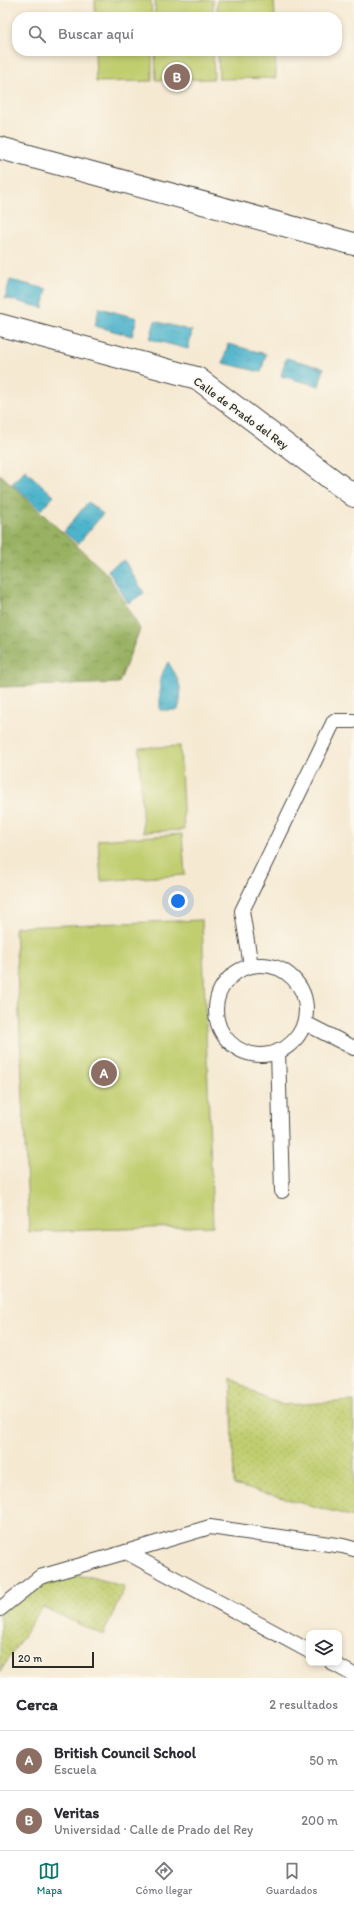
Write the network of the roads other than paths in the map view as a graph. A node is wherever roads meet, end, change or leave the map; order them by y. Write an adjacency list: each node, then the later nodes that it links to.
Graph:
1 (0, 148): 2 (street)
2 (354, 244)
3 (0, 325): 4 (street, Calle de Prado del Rey)
4 (354, 496)
5 (354, 721): 6 (lane)
6 (252, 966): 7 (lane); 9 (lane)
7 (305, 1023): 8 (lane); 9 (lane)
8 (354, 1048)
9 (278, 1051): 10 (lane)
10 (282, 1191)
11 (354, 1549): 12 (lane)
12 (126, 1552): 13 (lane); 14 (lane)
13 (0, 1609)
14 (306, 1648)
15 (338, 1666): 16 (lane)
16 (354, 1675)

